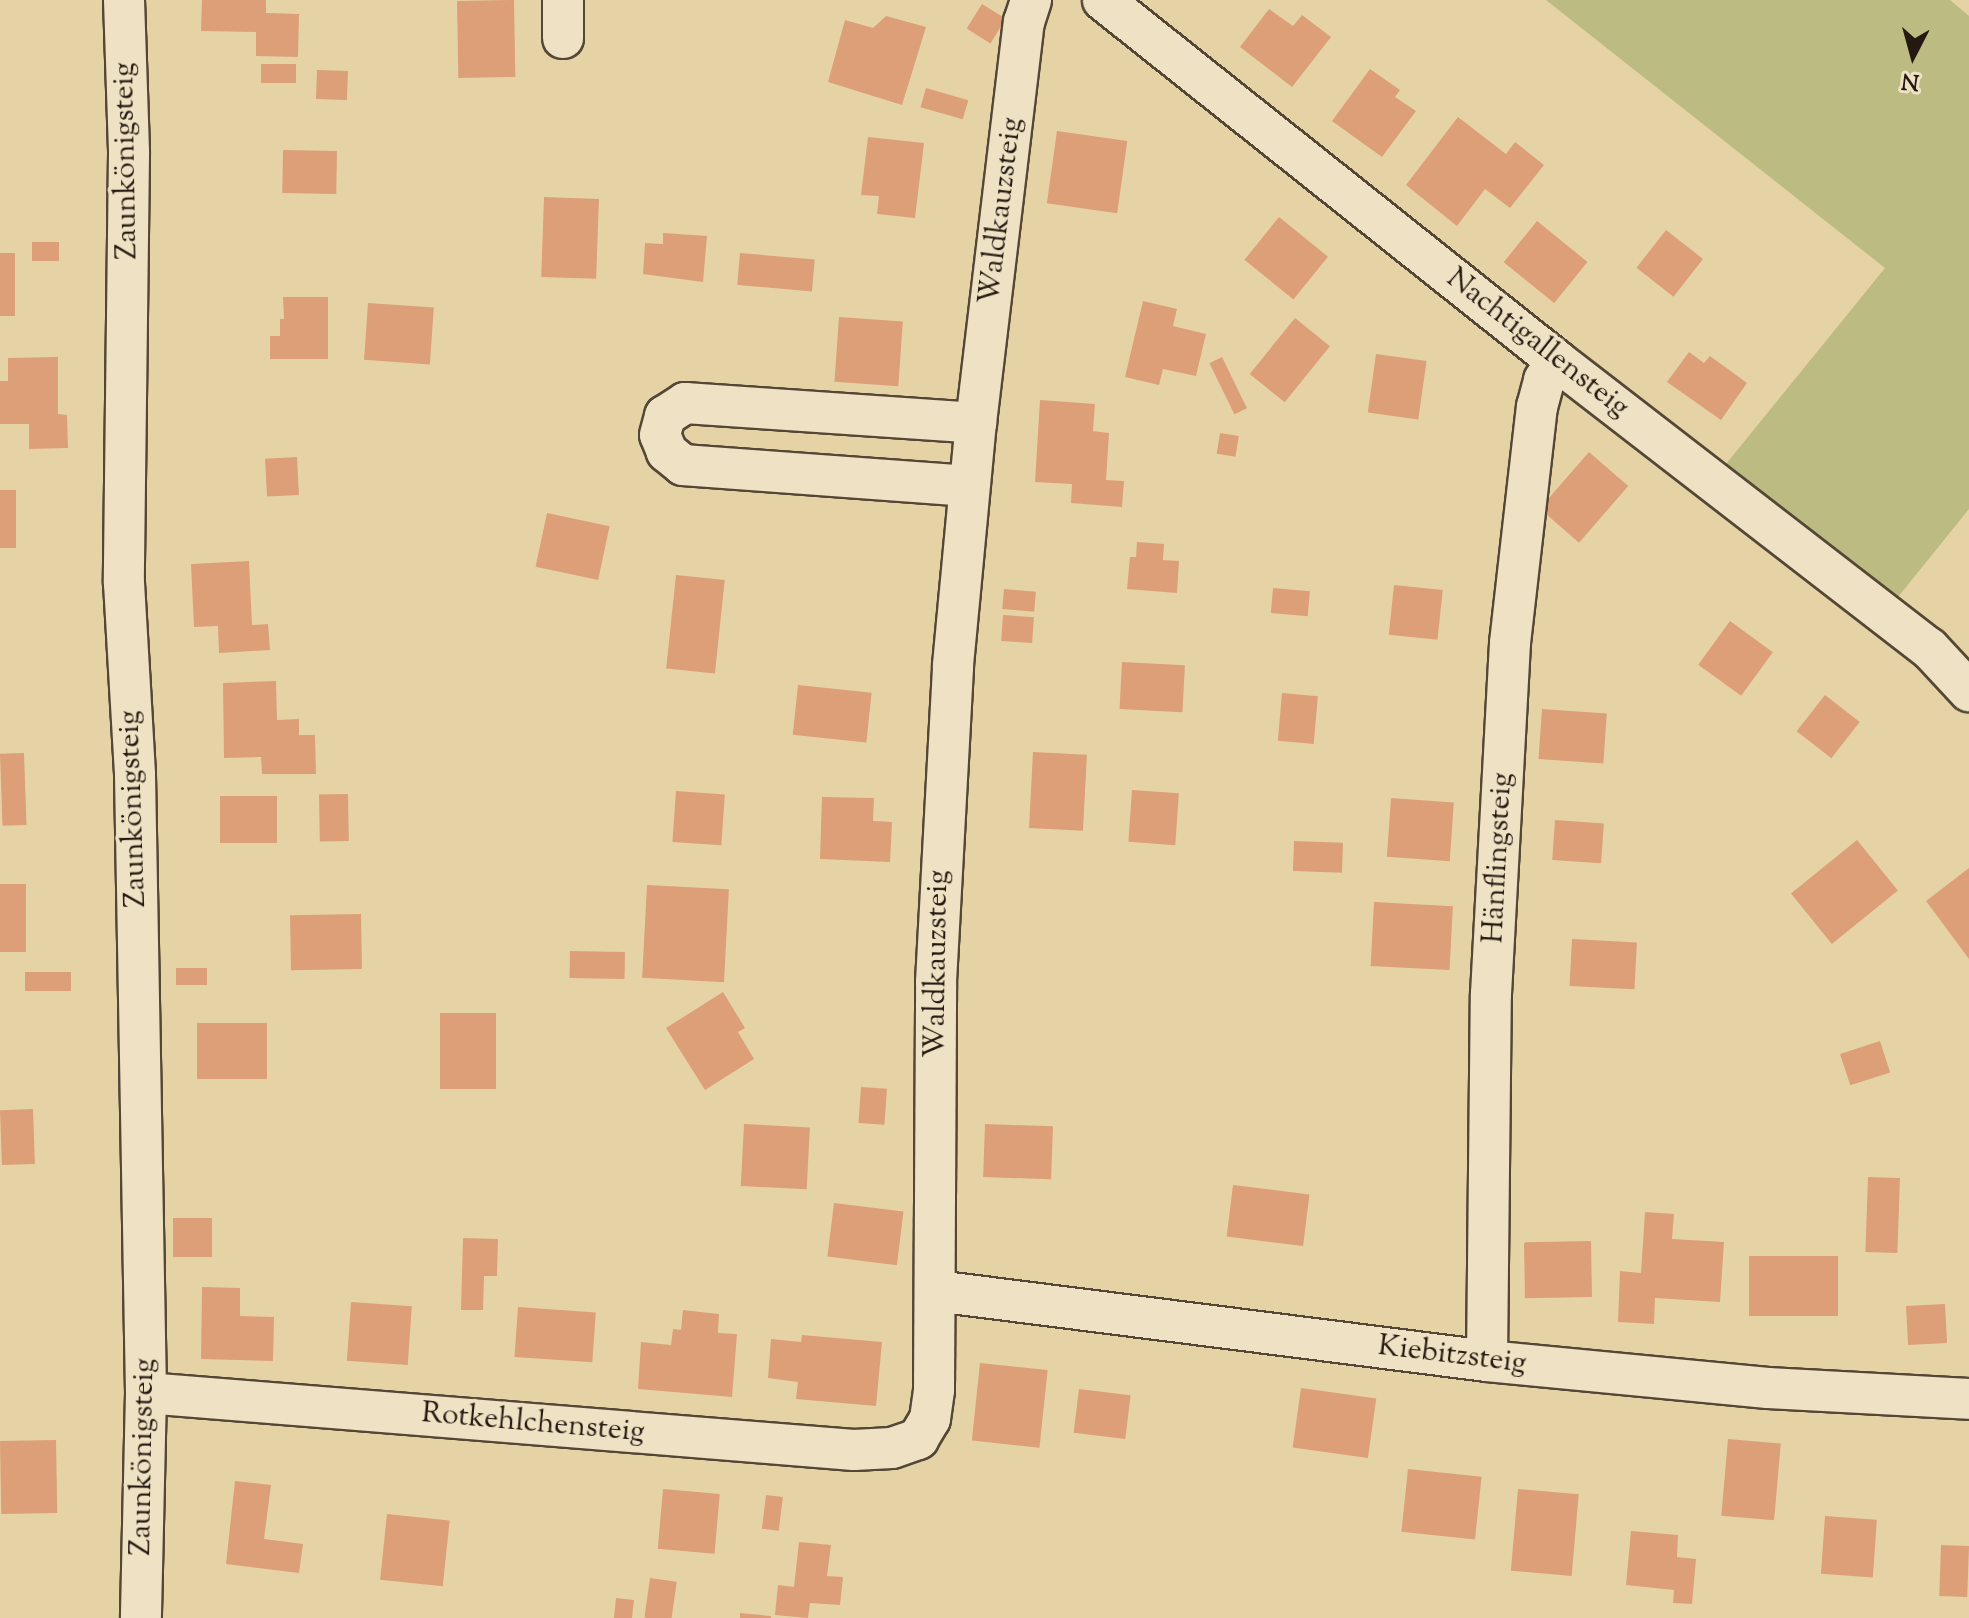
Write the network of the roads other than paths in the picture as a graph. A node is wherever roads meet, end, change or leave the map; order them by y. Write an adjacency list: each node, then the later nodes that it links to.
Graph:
1 (124, 0): 10 (street, Zaunkönigsteig)
2 (1031, 0): 5 (street, Waldkauzsteig)
3 (1103, 0): 4 (street, Nachtigallensteig)
4 (1557, 361): 7 (street, Nachtigallensteig); 9 (street, Hänflingsteig)
5 (976, 423): 6 (street, Waldkauzsteig); 6 (street)
6 (969, 486): 8 (street, Waldkauzsteig)
7 (1969, 691)
8 (936, 1291): 9 (street, Kiebitzsteig); 12 (street, Waldkauzsteig)
9 (1487, 1361): 11 (street, Kiebitzsteig)
10 (146, 1393): 12 (street, Rotkehlchensteig); 13 (street, Zaunkönigsteig)
11 (1969, 1399)
12 (918, 1439)
13 (141, 1618)

